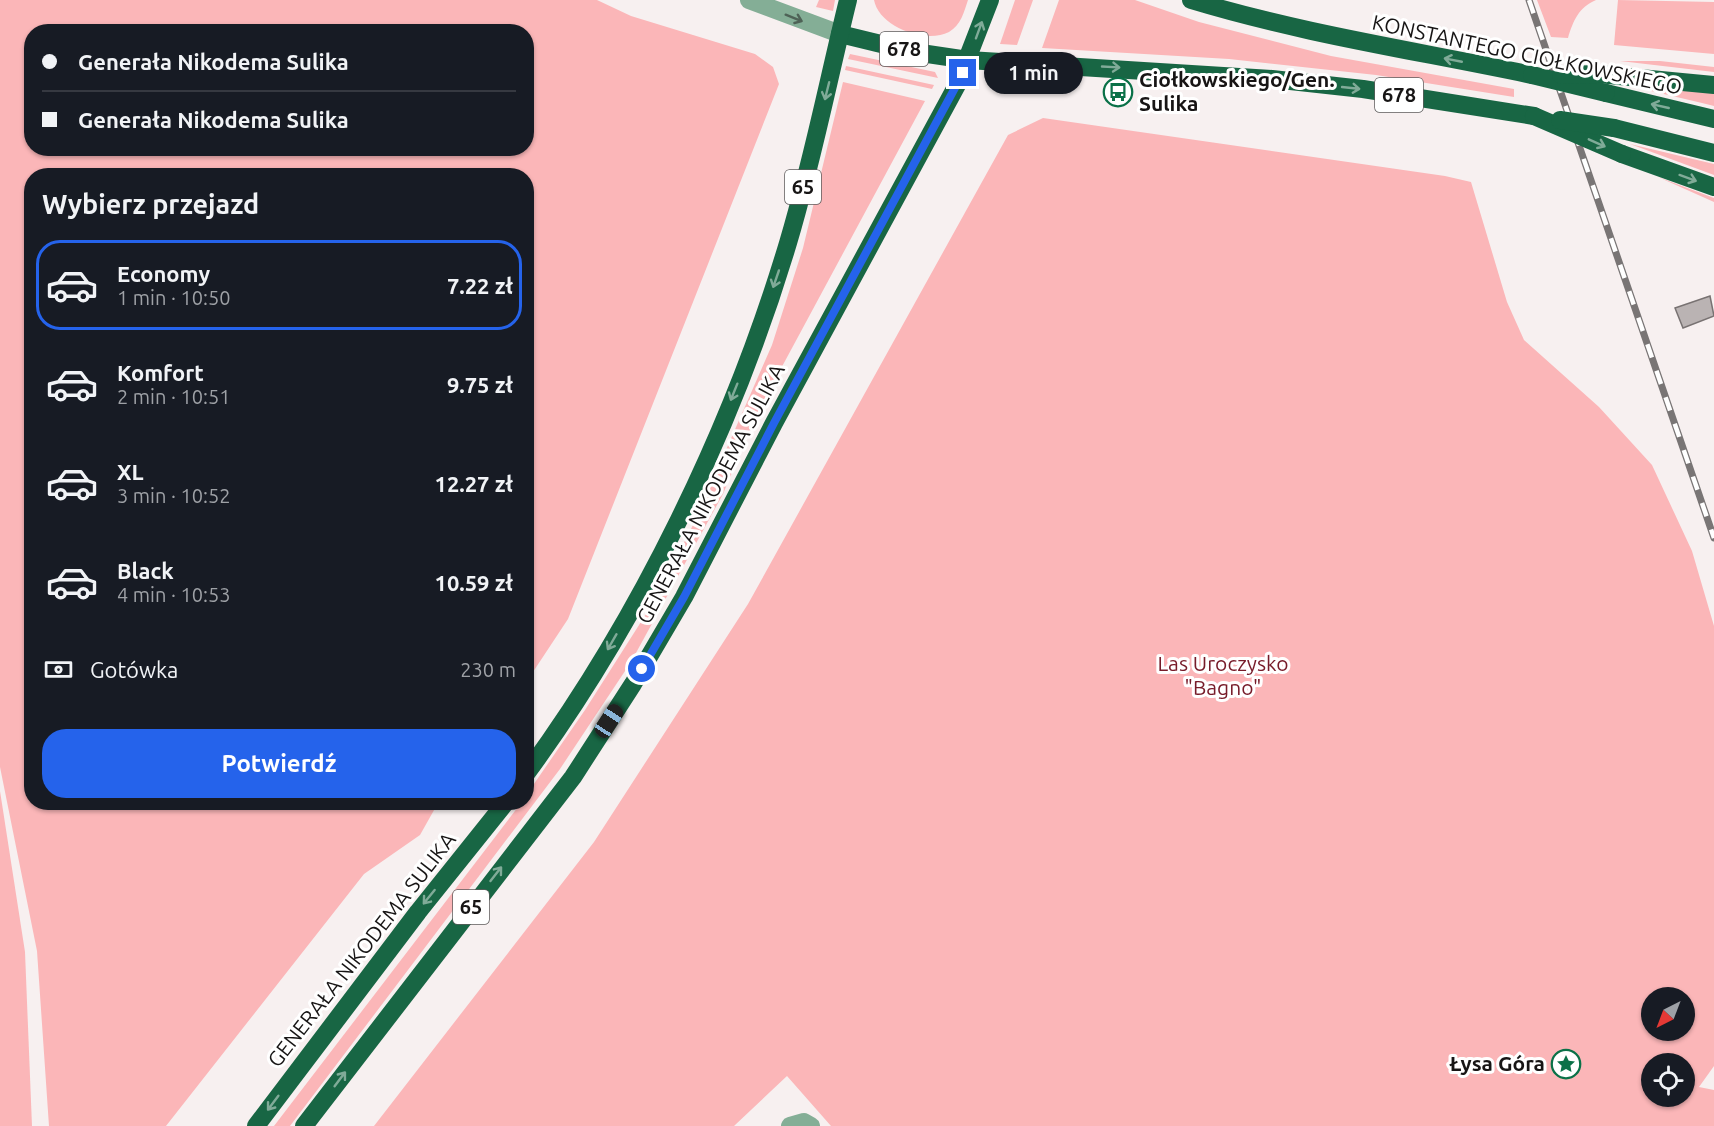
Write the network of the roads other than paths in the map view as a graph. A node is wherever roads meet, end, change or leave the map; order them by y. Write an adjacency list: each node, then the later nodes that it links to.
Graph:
1 (749, 0): 5 (street, one-way to 5)
2 (848, 0): 5 (highway, 65)
3 (990, 0): 6 (highway, 65, one-way to 3)
4 (1191, 0): 7 (highway, KONSTANTEGO CIOŁKOWSKIEGO / 678, one-way to 4)
5 (840, 34): 6 (highway, 678); 13 (highway, GENERAŁA NIKODEMA SULIKA / 65, one-way to 13)
6 (968, 60): 9 (highway, 678, one-way to 9); 16 (highway, GENERAŁA NIKODEMA SULIKA / 65, one-way to 6)
7 (1532, 75): 8 (highway, bridge); 10 (highway, KONSTANTEGO CIOŁKOWSKIEGO / 678, one-way to 7, bridge)
8 (1714, 85)
9 (1529, 115): 11 (highway, 678, bridge); 12 (highway, one-way to 12, bridge)
10 (1714, 119)
11 (1714, 153)
12 (1714, 187)
13 (534, 762)
14 (500, 810): 15 (highway, GENERAŁA NIKODEMA SULIKA / 65, one-way to 15)
15 (255, 1126)
16 (304, 1126)
17 (790, 1126): 18 (street)
18 (811, 1126)

